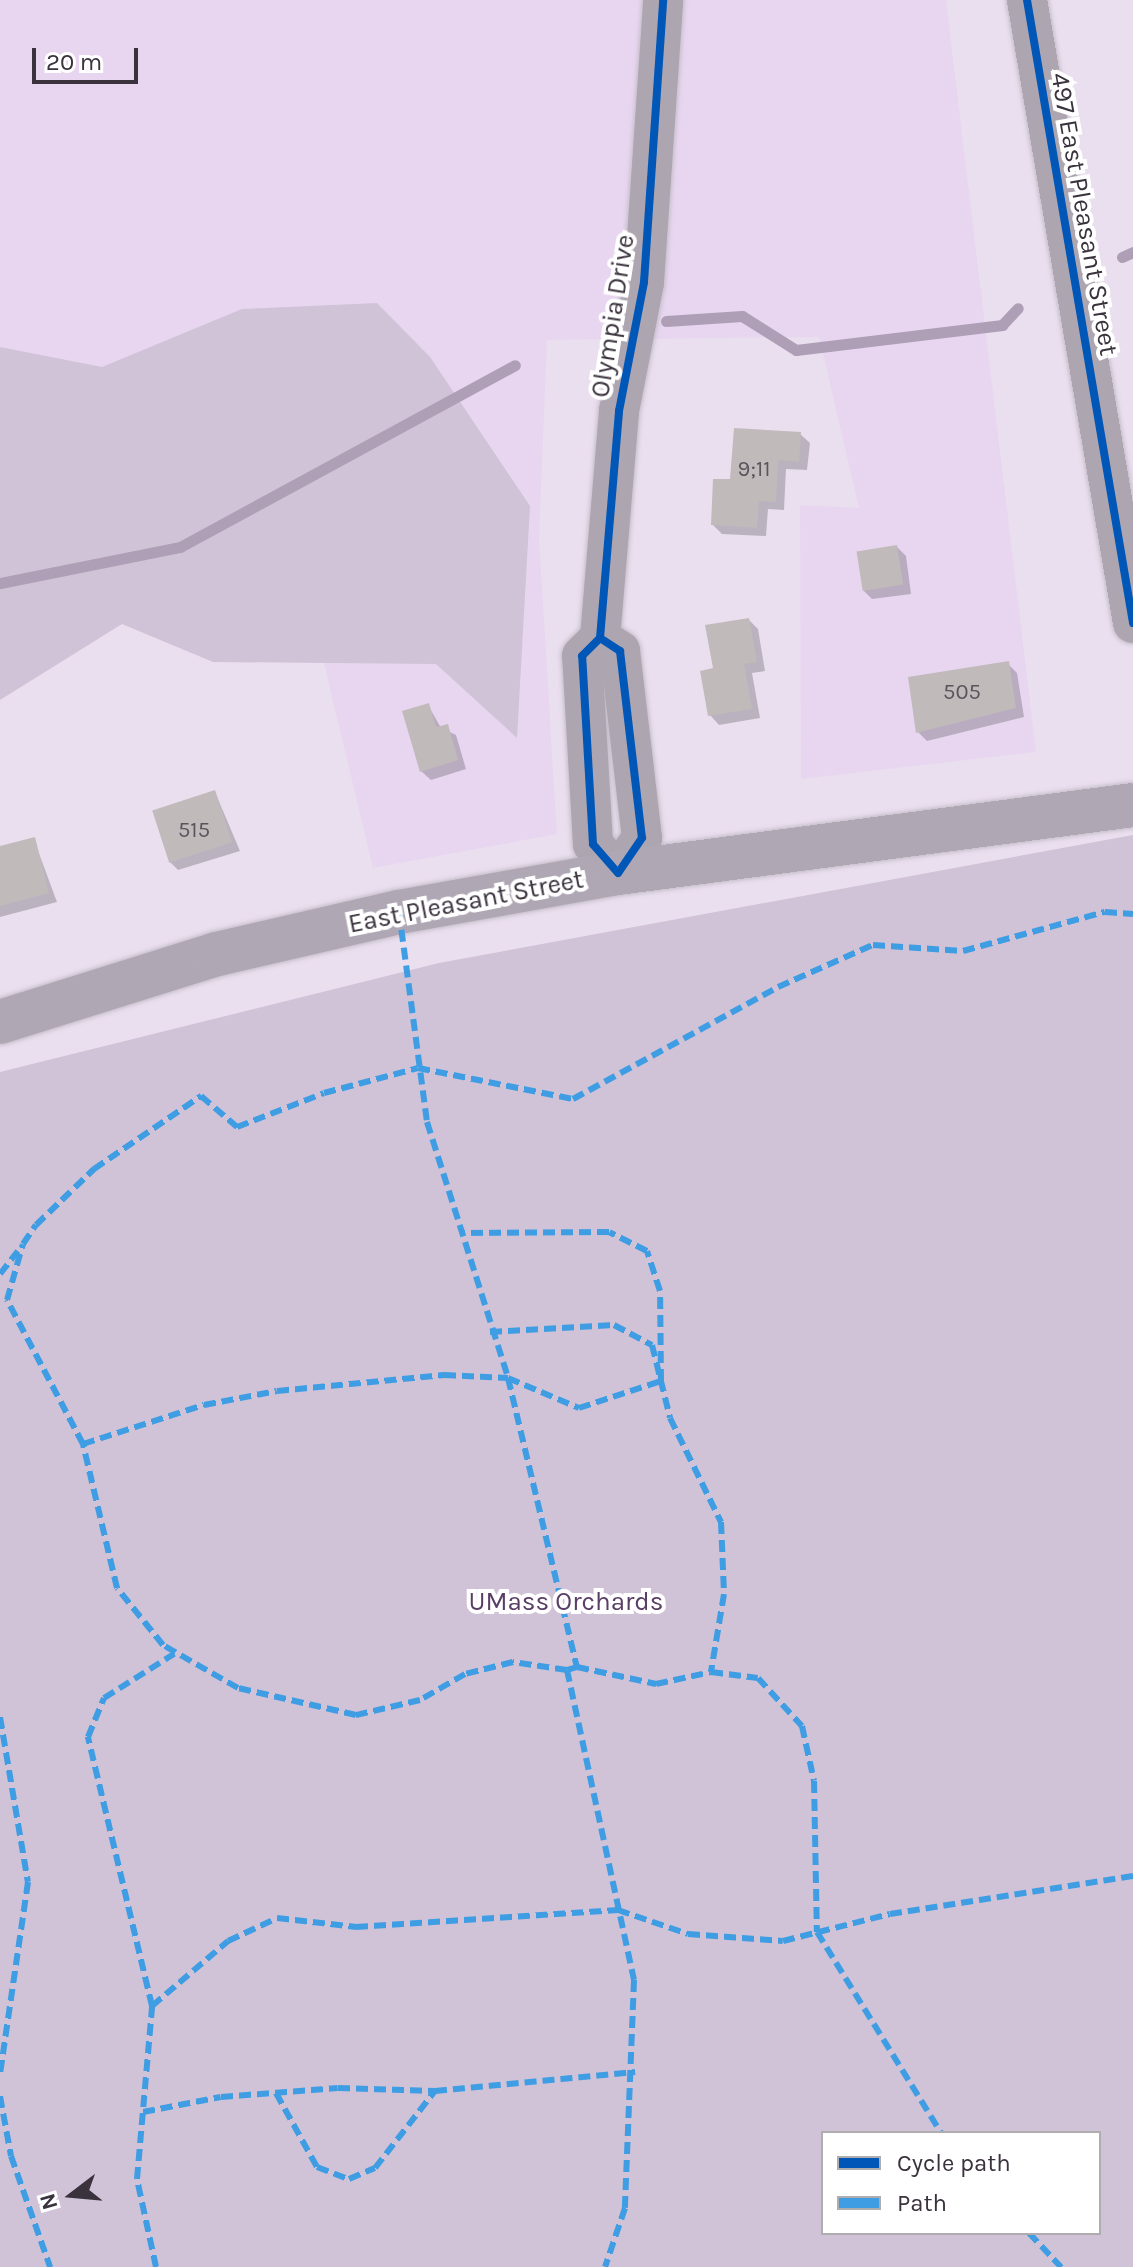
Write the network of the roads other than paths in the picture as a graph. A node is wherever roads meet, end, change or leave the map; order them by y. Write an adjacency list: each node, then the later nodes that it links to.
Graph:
1 (663, 0): 5 (street, Olympia Drive)
2 (1027, 0): 3 (street, 497 East Pleasant Street)
3 (1133, 623)
4 (1133, 805): 5 (main road, East Pleasant Street)
5 (618, 873): 6 (main road, East Pleasant Street)
6 (0, 1022)

